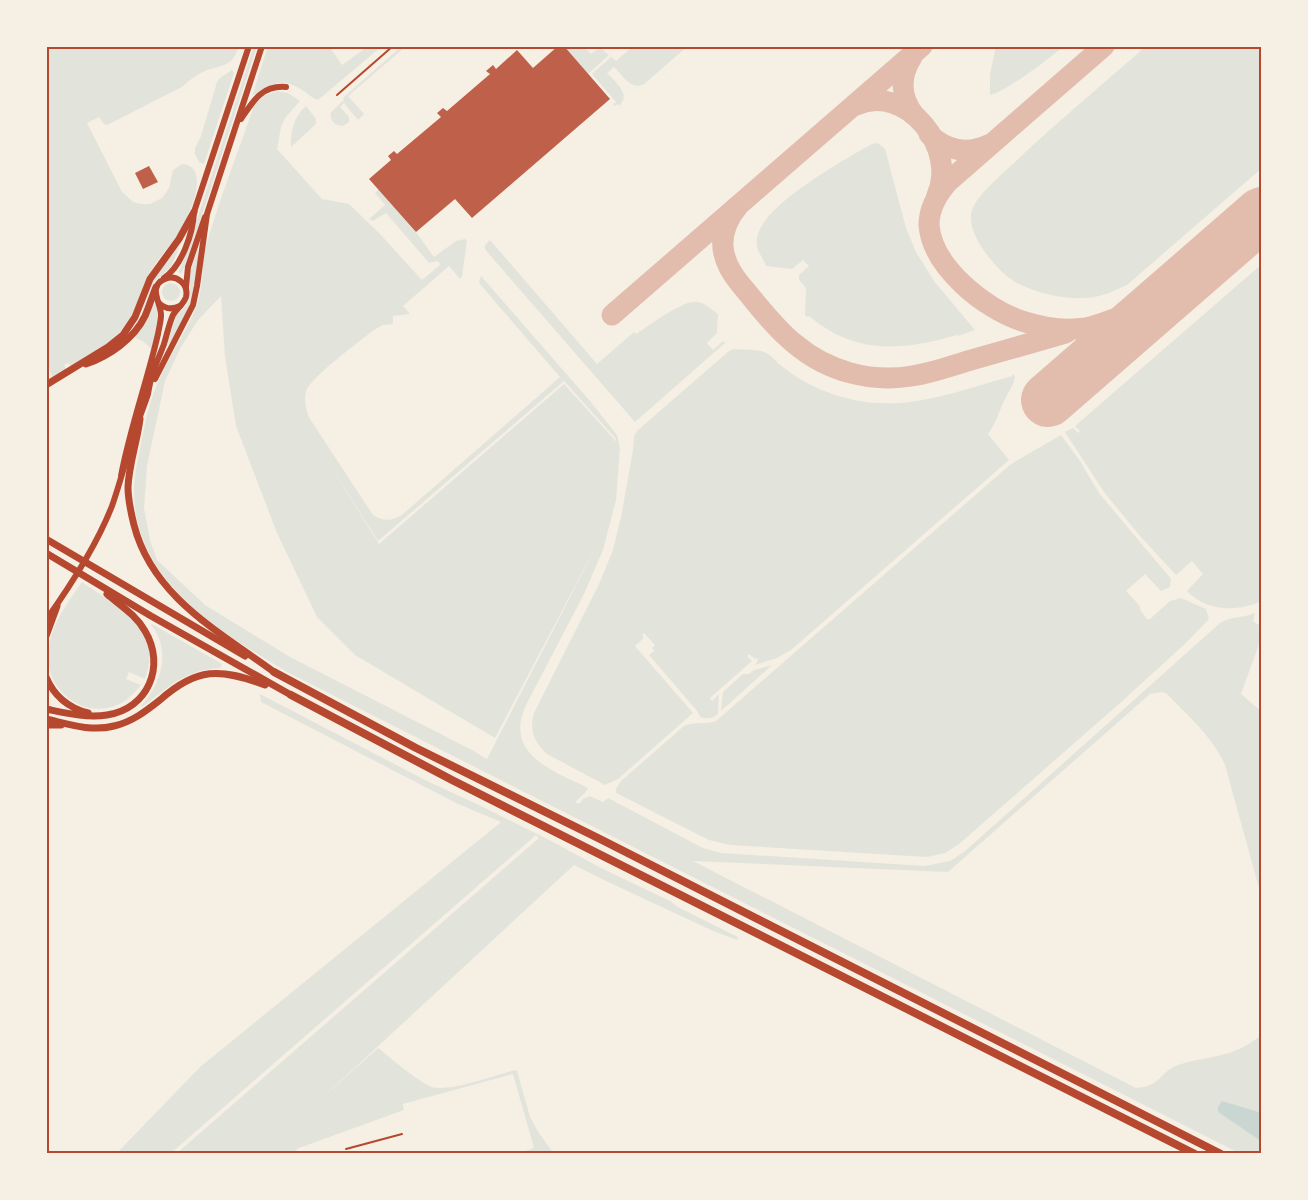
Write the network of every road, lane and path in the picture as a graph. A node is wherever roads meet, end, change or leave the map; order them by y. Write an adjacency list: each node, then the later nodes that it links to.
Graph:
1 (249, 46): 7 (main road)
2 (262, 46): 6 (main road)
3 (393, 46): 5 (lane)
4 (286, 87): 6 (main road)
5 (337, 95)
6 (236, 126): 8 (main road)
7 (194, 212): 9 (main road); 14 (highway)
8 (207, 214): 11 (main road); 16 (main road)
9 (161, 280): 10 (main road); 11 (main road)
10 (156, 287): 12 (main road); 14 (highway)
11 (186, 291): 13 (main road)
12 (158, 302): 13 (main road); 18 (main road)
13 (181, 305): 16 (main road)
14 (69, 371): 15 (highway)
15 (46, 385)
16 (148, 391): 17 (main road)
17 (140, 419): 18 (main road); 27 (highway)
18 (121, 476): 22 (main road)
19 (46, 539): 27 (highway)
20 (46, 554): 21 (highway)
21 (87, 578): 29 (highway); 31 (highway)
22 (66, 590): 23 (main road); 24 (main road)
23 (57, 606): 25 (main road); 26 (highway)
24 (46, 614)
25 (46, 620)
26 (46, 636)
27 (274, 672): 38 (highway)
28 (46, 677): 31 (highway)
29 (291, 695): 34 (highway); 37 (highway)
30 (46, 709): 31 (highway)
31 (106, 715)
32 (46, 719): 34 (highway)
33 (46, 725): 34 (highway)
34 (75, 726)
35 (402, 1134): 36 (lane)
36 (346, 1150)
37 (1195, 1154)
38 (1221, 1154)

